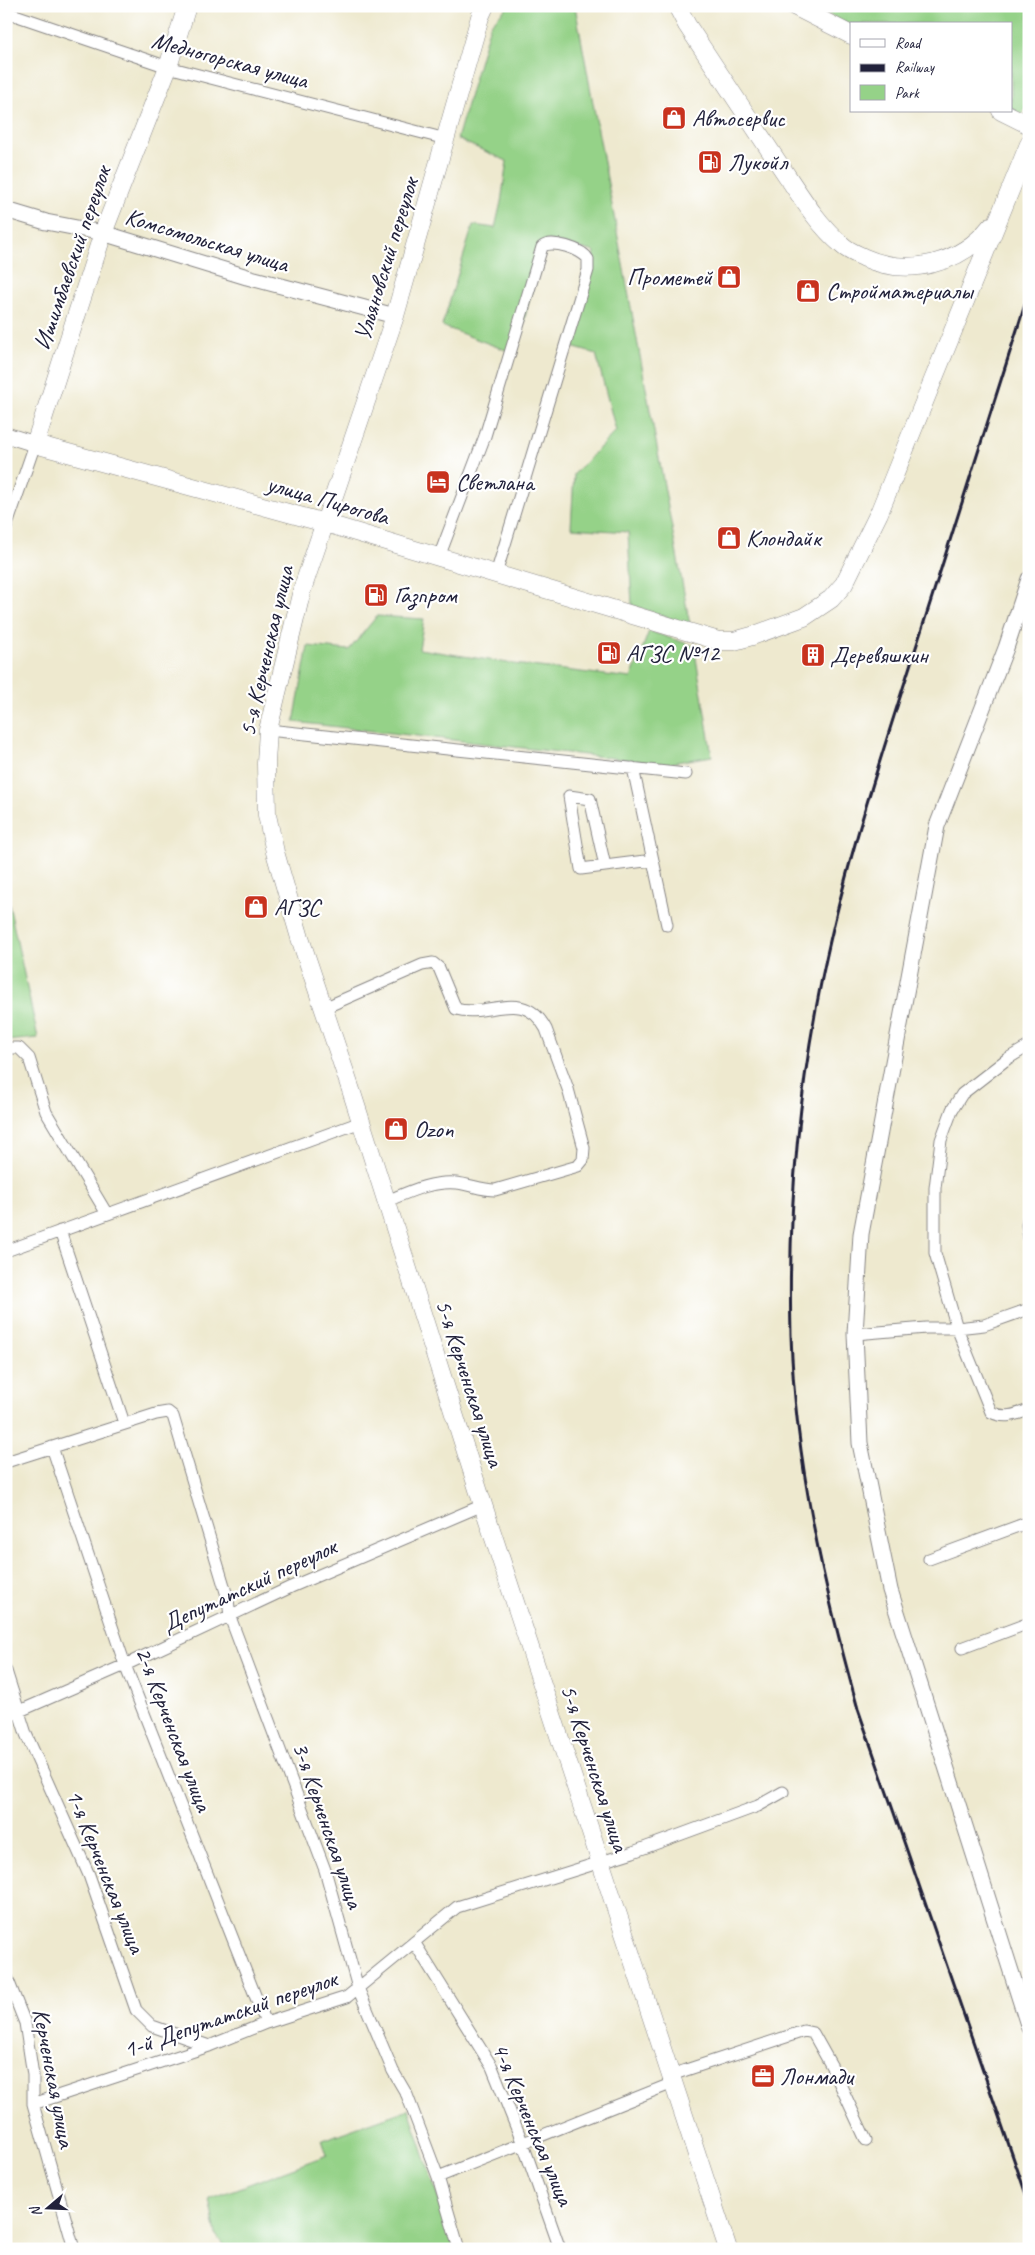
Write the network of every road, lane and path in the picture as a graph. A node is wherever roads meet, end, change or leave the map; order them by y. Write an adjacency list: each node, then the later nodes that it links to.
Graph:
1 (187, 6): 7 (main road, Ишимбаевский переулок)
2 (485, 6): 10 (main road, Ульяновский переулок)
3 (677, 6): 12 (main road)
4 (794, 6): 6 (main road)
5 (6, 12): 7 (street, Медногорская улица)
6 (850, 34)
7 (168, 67): 10 (street, Медногорская улица); 14 (main road, Ишимбаевский переулок)
8 (1003, 112): 9 (main road)
9 (1029, 126)
10 (446, 139): 15 (main road, Ульяновский переулок)
11 (1026, 150): 12 (main road)
12 (1003, 206): 21 (main road, улица Пирогова)
13 (6, 210): 14 (street, Комсомольская улица)
14 (104, 233): 15 (street, Комсомольская улица); 17 (main road, Ишимбаевский переулок)
15 (395, 316): 18 (main road, Ульяновский переулок)
16 (6, 435): 17 (street, улица Пирогова)
17 (34, 444): 18 (main road, улица Пирогова); 19 (street, Ишимбаевский переулок)
18 (325, 523): 20 (main road, улица Пирогова); 23 (main road, 5-я Керченская улица)
19 (6, 528)
20 (439, 557): 21 (main road, улица Пирогова); 21 (street)
21 (496, 574)
22 (1029, 578): 41 (street)
23 (268, 730): 24 (street); 29 (main road, 5-я Керченская улица)
24 (633, 768): 25 (street); 26 (street)
25 (686, 774)
26 (653, 860): 27 (street); 28 (street)
27 (605, 866): 27 (street)
28 (667, 925)
29 (324, 1008): 32 (main road, 5-я Керченская улица); 33 (street)
30 (1029, 1046): 40 (street)
31 (6, 1048): 34 (street)
32 (361, 1122): 33 (main road, 5-я Керченская улица); 34 (street)
33 (387, 1201): 46 (main road, 5-я Керченская улица)
34 (107, 1214): 36 (street)
35 (1029, 1215): 37 (street)
36 (60, 1231): 38 (street); 43 (street)
37 (1029, 1239)
38 (6, 1251)
39 (1029, 1309): 40 (street)
40 (957, 1328): 41 (street); 42 (street)
41 (855, 1334): 62 (street)
42 (1029, 1410)
43 (124, 1423): 44 (street); 49 (street, 3-я Керченская улица)
44 (52, 1447): 45 (street); 52 (street, 2-я Керченская улица)
45 (6, 1462)
46 (483, 1505): 49 (street, Депутатский переулок); 57 (main road, 5-я Керченская улица)
47 (1029, 1522): 48 (street)
48 (929, 1559)
49 (230, 1617): 52 (street, Депутатский переулок); 60 (street, 3-я Керченская улица)
50 (1029, 1623): 51 (street)
51 (962, 1648)
52 (125, 1665): 54 (street, Депутатский переулок); 61 (street, 2-я Керченская улица)
53 (6, 1671): 54 (street, 1-я Керченская улица)
54 (18, 1712): 55 (street, Депутатский переулок); 63 (street, 1-я Керченская улица)
55 (6, 1717)
56 (783, 1792): 57 (street, 1-й Депутатский переулок)
57 (601, 1862): 58 (street, 1-й Депутатский переулок); 64 (main road, 5-я Керченская улица)
58 (414, 1942): 60 (street, 1-й Депутатский переулок); 67 (street, 4-я Керченская улица)
59 (6, 1975): 65 (street, Керченская улица)
60 (358, 1988): 61 (street, 1-й Депутатский переулок); 68 (street, 3-я Керченская улица)
61 (266, 2023): 63 (street, 1-й Депутатский переулок)
62 (1029, 2028)
63 (209, 2046): 65 (street, 1-й Депутатский переулок)
64 (672, 2079): 66 (street); 67 (street); 72 (main road, 5-я Керченская улица)
65 (33, 2104): 69 (street, Керченская улица)
66 (866, 2140)
67 (523, 2144): 68 (street); 71 (street, 4-я Керченская улица)
68 (438, 2177): 70 (street, 3-я Керченская улица)
69 (74, 2249)
70 (459, 2249)
71 (560, 2249)
72 (728, 2249)

